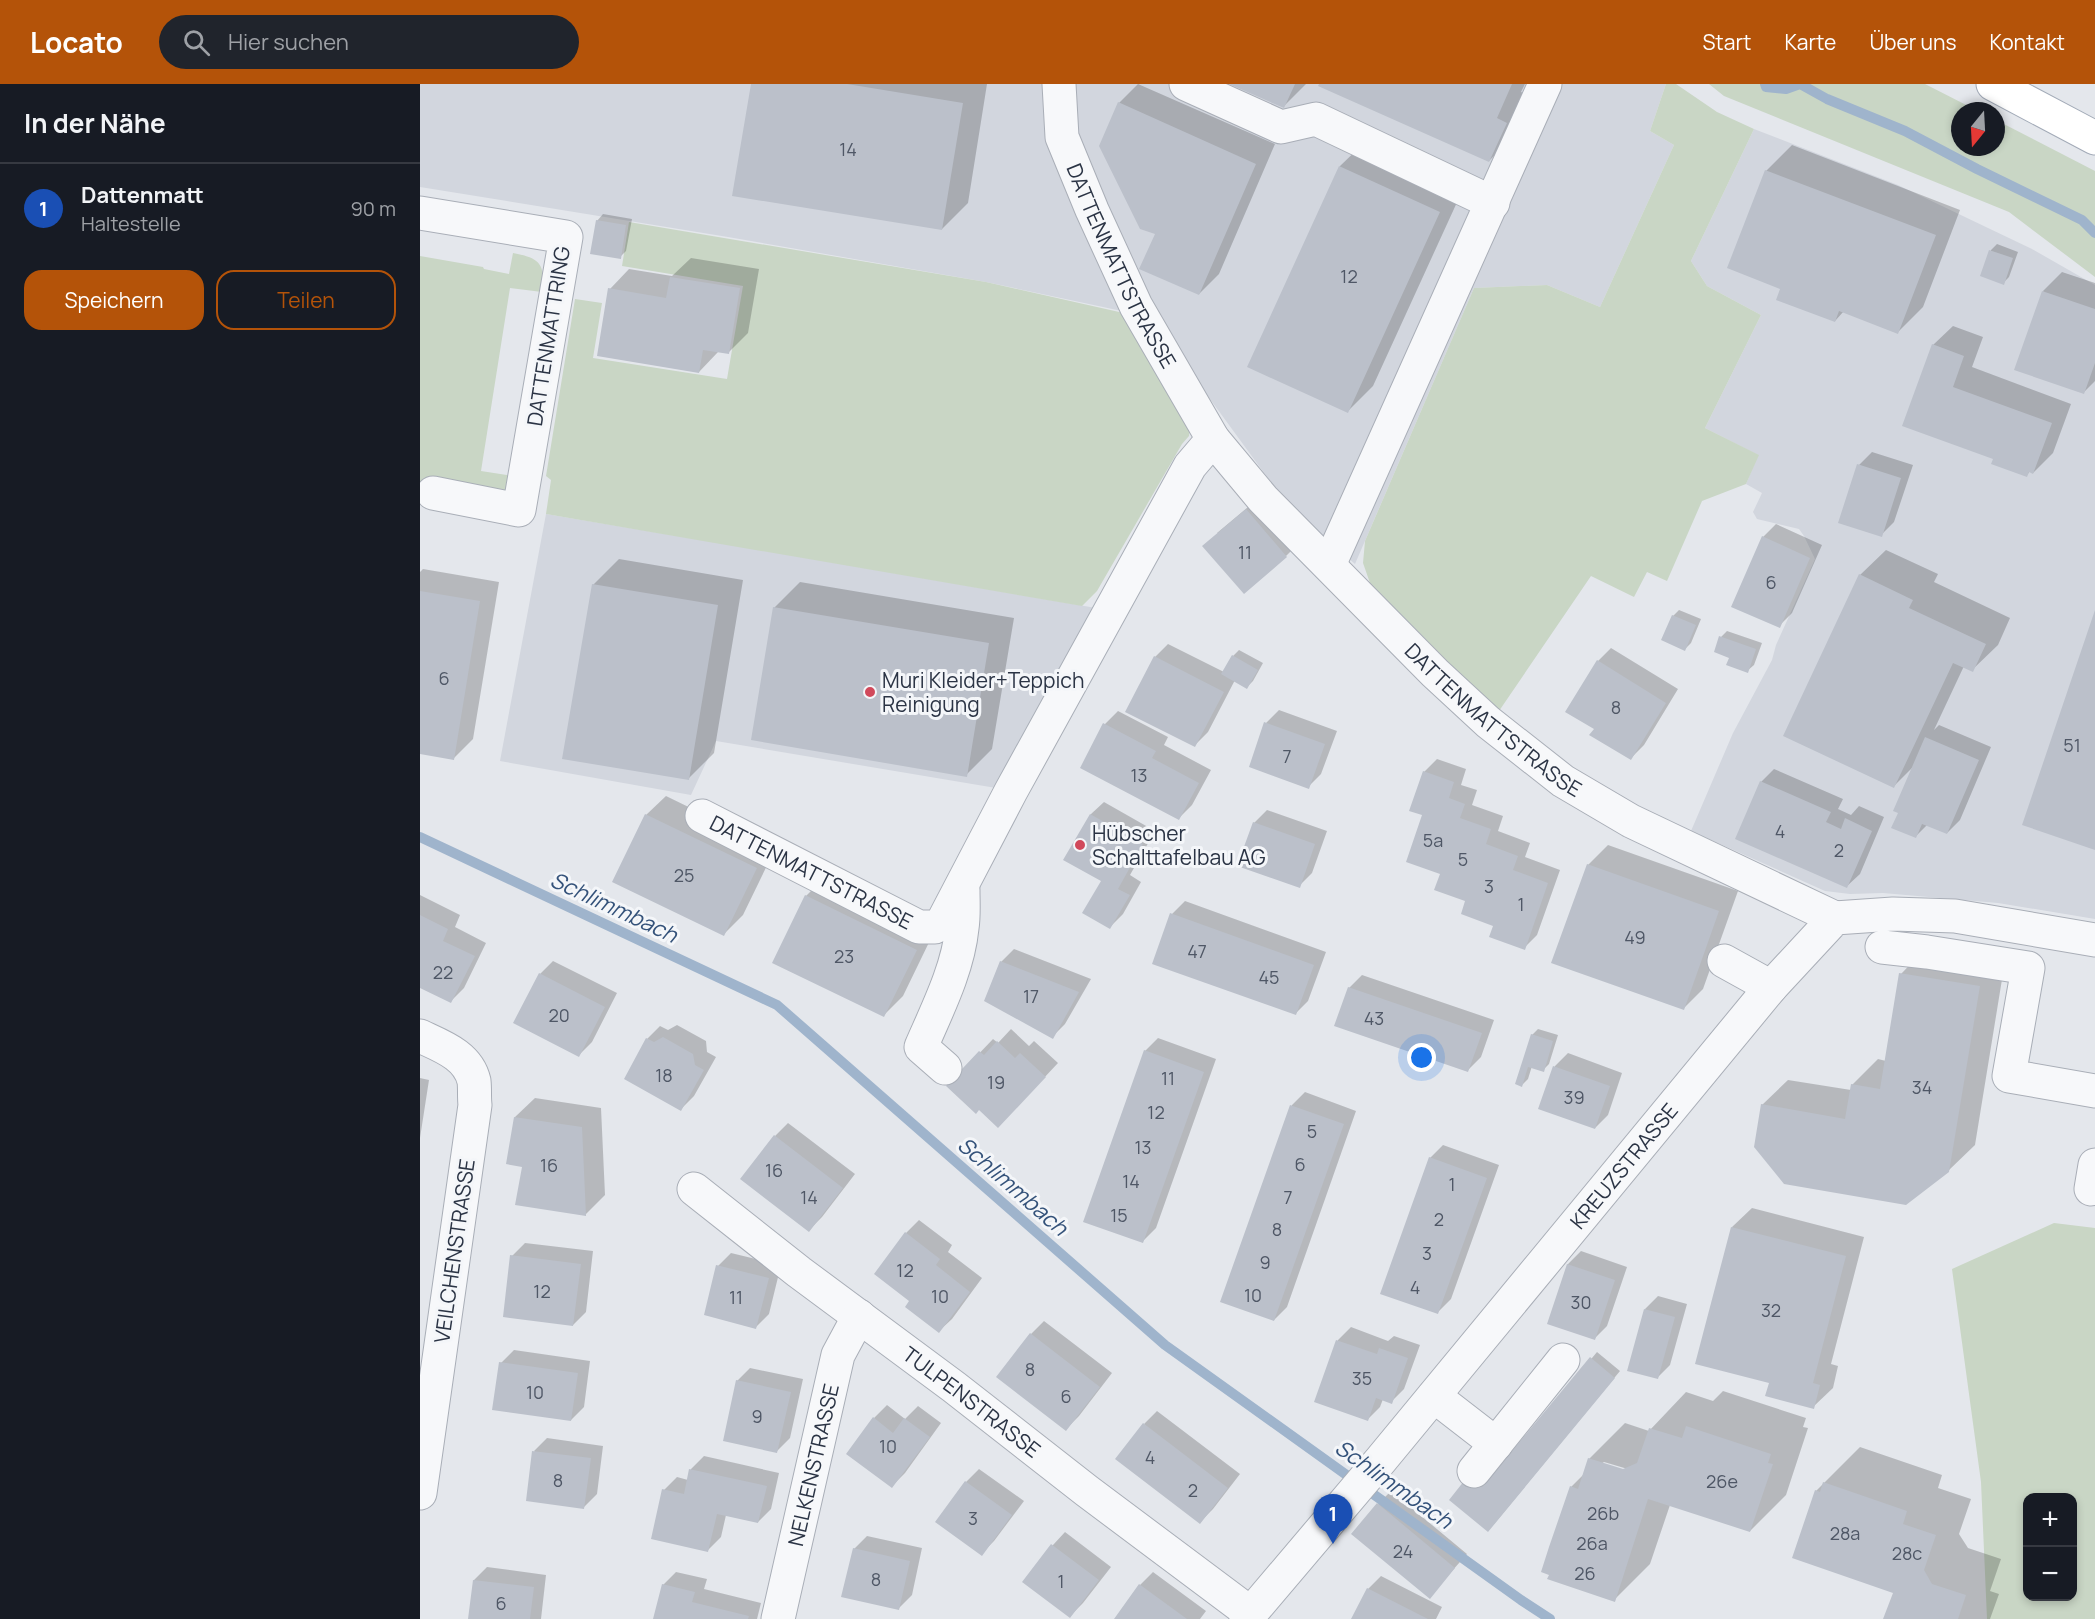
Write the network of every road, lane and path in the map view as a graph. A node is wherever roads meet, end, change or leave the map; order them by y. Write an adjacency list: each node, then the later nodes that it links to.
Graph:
1 (1059, 84): 8 (street, DATTENMATTSTRASSE)
2 (1186, 84): 6 (street)
3 (1545, 84): 6 (street)
4 (1994, 84): 5 (main road)
5 (2095, 138)
6 (1493, 203): 10 (street)
7 (420, 213): 9 (street, DATTENMATTRING)
8 (1212, 439): 10 (street, DATTENMATTSTRASSE); 12 (street, DATTENMATTSTRASSE)
9 (433, 493)
10 (1329, 565): 13 (street, DATTENMATTSTRASSE)
11 (702, 816): 12 (street, DATTENMATTSTRASSE)
12 (964, 879): 21 (street)
13 (1835, 918): 14 (street); 19 (street, KREUZSTRASSE)
14 (1990, 923): 15 (street); 18 (street)
15 (2095, 940)
16 (1882, 947): 18 (street)
17 (1724, 961): 19 (street)
18 (1982, 961): 22 (street)
19 (1771, 987): 26 (street, KREUZSTRASSE)
20 (420, 1036): 29 (street, VEILCHENSTRASSE)
21 (945, 1068)
22 (2095, 1091)
23 (694, 1189): 24 (street, TULPENSTRASSE)
24 (859, 1316): 30 (street, TULPENSTRASSE); 31 (street, NELKENSTRASSE)
25 (1563, 1360): 27 (street)
26 (1434, 1396): 27 (street); 30 (street, KREUZSTRASSE)
27 (1496, 1444): 28 (street)
28 (1474, 1471)
29 (420, 1493)
30 (1248, 1616)
31 (778, 1619)

